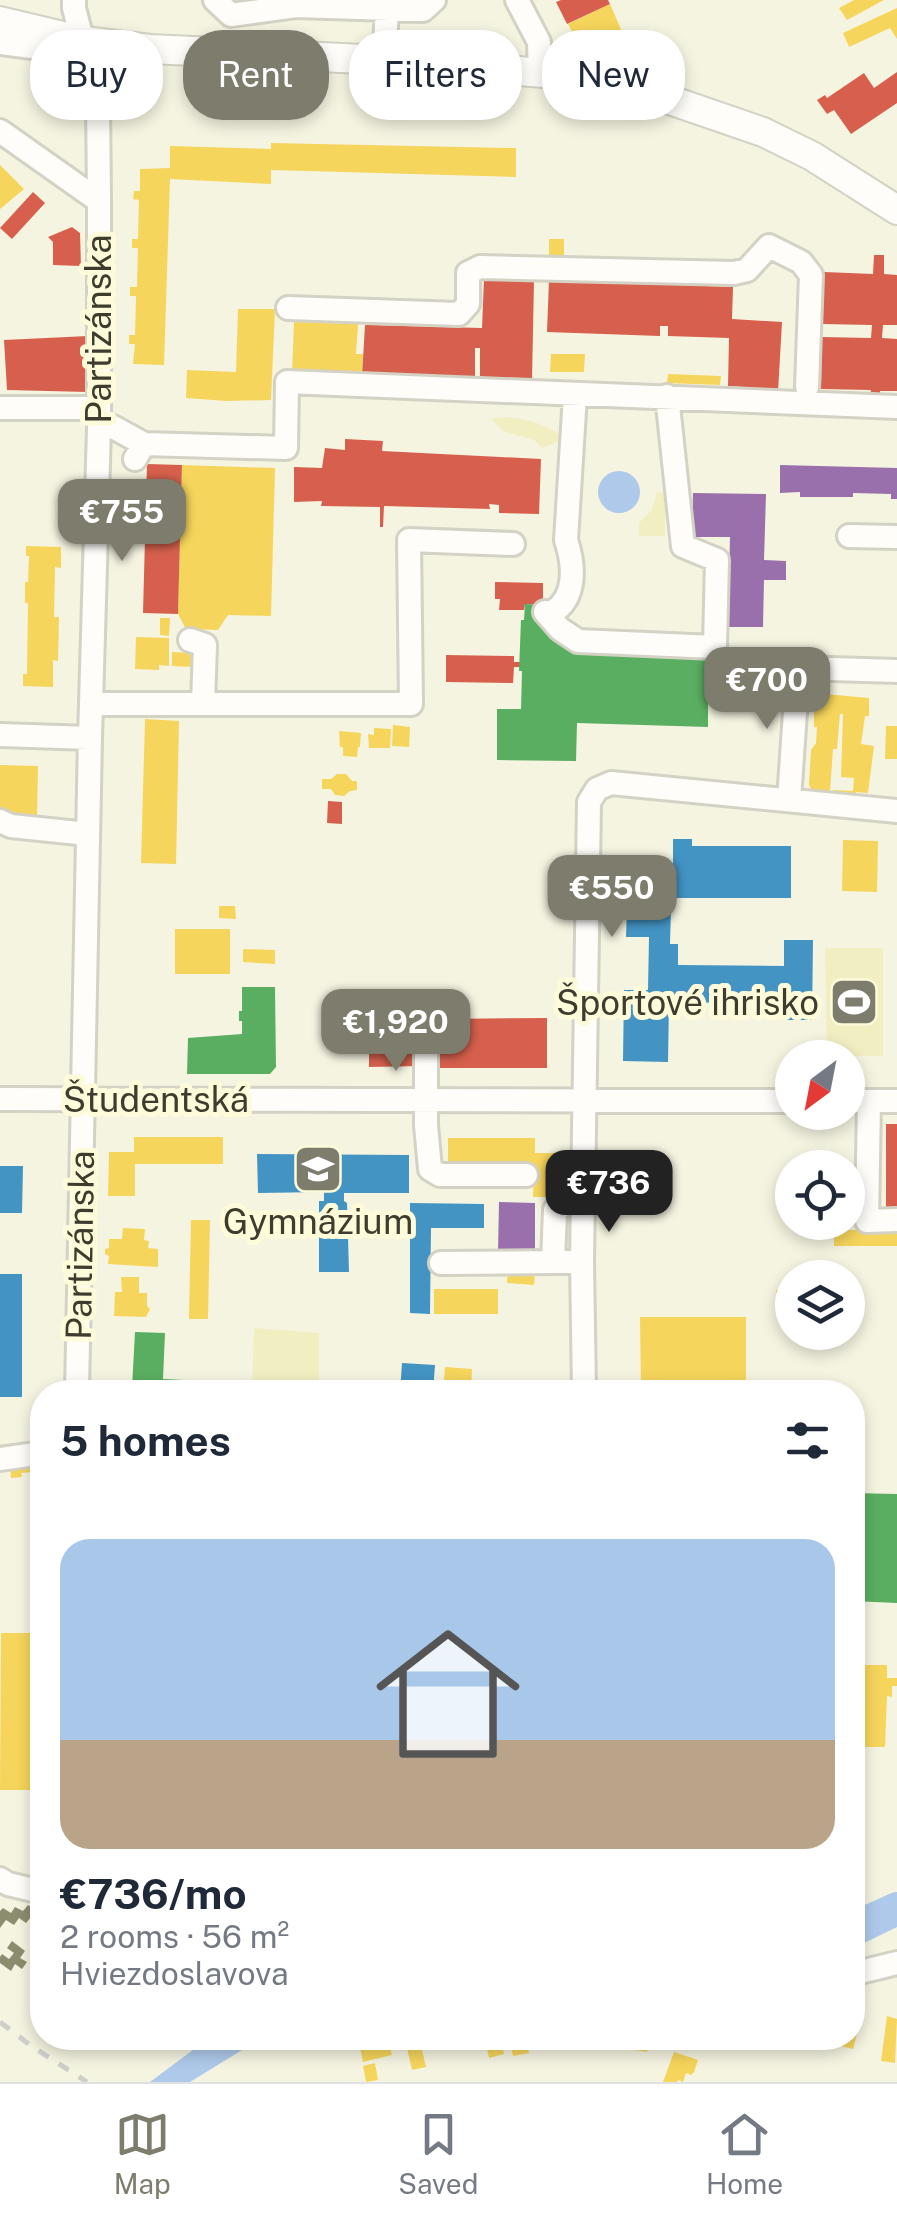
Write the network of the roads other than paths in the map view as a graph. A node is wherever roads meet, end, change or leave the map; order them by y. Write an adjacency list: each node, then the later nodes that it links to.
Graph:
1 (74, 0): 10 (street, Partizánska)
2 (216, 0): 5 (street)
3 (434, 0): 7 (street)
4 (517, 0): 17 (street)
5 (295, 3): 6 (street)
6 (336, 4): 7 (street)
7 (388, 10): 11 (street)
8 (0, 21): 9 (main road)
9 (38, 30)
10 (81, 30)
11 (386, 30)
12 (0, 43): 13 (street)
13 (30, 47)
14 (163, 50): 15 (main road)
15 (349, 58)
16 (522, 71): 17 (main road)
17 (540, 72): 21 (main road)
18 (98, 120): 20 (street, Partizánska)
19 (0, 130): 20 (street)
20 (98, 201): 28 (street, Partizánska)
21 (897, 210)
22 (288, 308): 23 (street)
23 (808, 387)
24 (575, 395): 25 (street); 25 (street); 28 (street)
25 (667, 396): 26 (street)
26 (897, 407)
27 (0, 408): 28 (street)
28 (106, 418): 34 (street, Partizánska)
29 (849, 536): 30 (street)
30 (897, 537)
31 (513, 544): 35 (street)
32 (190, 640): 35 (street)
33 (897, 671): 38 (street)
34 (92, 704): 35 (street); 37 (street, Partizánska)
35 (203, 704)
36 (0, 735): 37 (street)
37 (90, 738): 41 (street, Partizánska)
38 (789, 800): 39 (street); 43 (street)
39 (897, 811)
40 (6, 824): 41 (street)
41 (88, 834): 45 (street, Partizánska)
42 (369, 1008): 46 (street)
43 (585, 1090): 46 (street, Študentská); 47 (street, Študentská); 52 (street)
44 (0, 1099): 45 (street, Študentská)
45 (84, 1100): 46 (street, Študentská); 57 (street, Partizánska)
46 (426, 1100): 51 (street)
47 (775, 1100)
48 (865, 1101): 49 (street)
49 (897, 1101)
50 (860, 1130): 53 (street)
51 (526, 1175)
52 (583, 1194): 55 (street); 56 (street)
53 (897, 1220)
54 (442, 1262): 55 (street)
55 (553, 1262): 56 (street)
56 (582, 1262): 58 (street)
57 (77, 1380)
58 (584, 1380)
59 (30, 1456): 60 (street)
60 (0, 1460)
61 (0, 1878): 62 (street)
62 (30, 1889)
63 (897, 1963): 64 (street)
64 (865, 1971)

